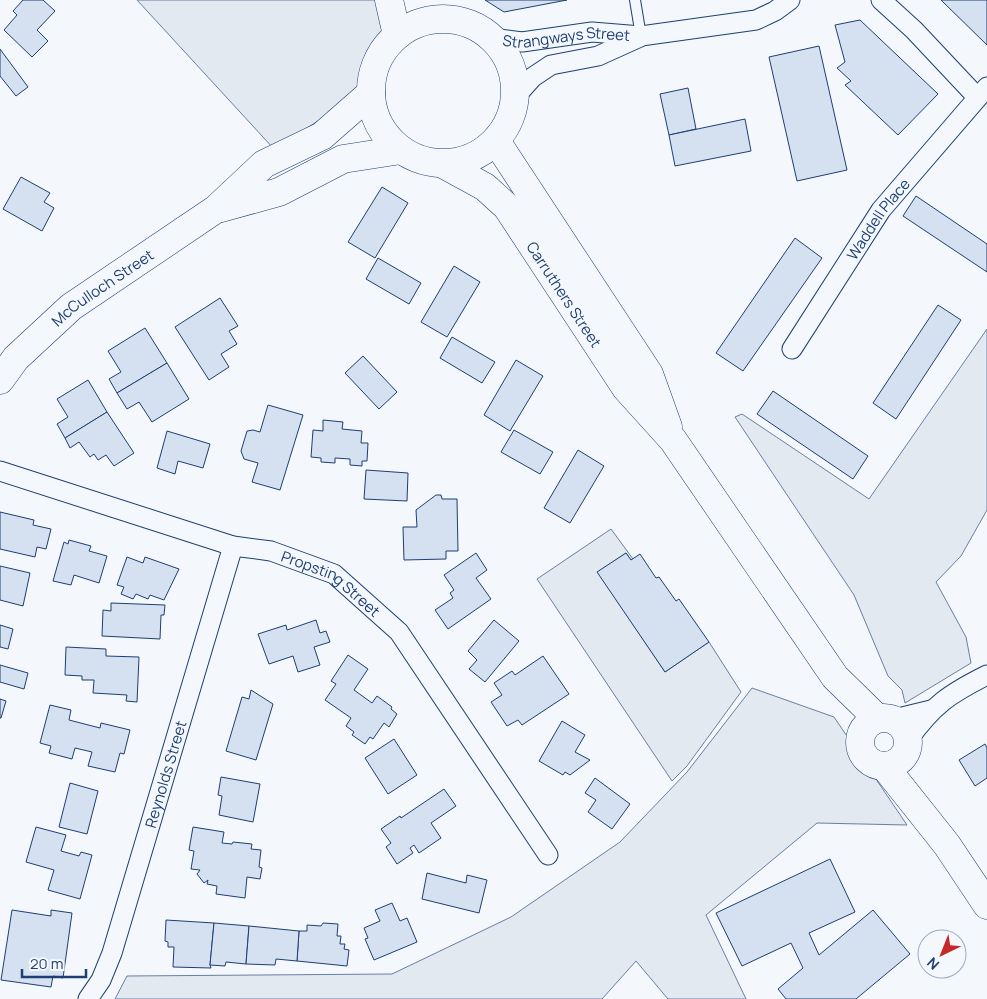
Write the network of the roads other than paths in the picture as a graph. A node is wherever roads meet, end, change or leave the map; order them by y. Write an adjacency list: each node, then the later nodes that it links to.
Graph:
1 (389, 0): 7 (main road)
2 (438, 0): 6 (main road)
3 (635, 0): 8 (lane)
4 (790, 0): 8 (street, Strangways Street)
5 (881, 0): 10 (street, Waddell Place)
6 (456, 20): 7 (main road); 9 (main road)
7 (397, 35): 11 (main road)
8 (641, 36): 9 (street, Strangways Street); 12 (street, Strangways Street)
9 (491, 38): 12 (main road)
10 (982, 92): 17 (street, Waddell Place)
11 (371, 93): 14 (main road); 16 (main road, McCulloch Street)
12 (516, 96): 13 (main road)
13 (496, 141): 15 (main road); 19 (main road, Carruthers Street)
14 (401, 150): 15 (main road); 16 (main road, McCulloch Street)
15 (443, 164): 19 (main road, Carruthers Street)
16 (216, 209): 18 (main road, McCulloch Street)
17 (792, 349)
18 (0, 380)
19 (673, 440): 23 (main road, Carruthers Street)
20 (0, 471): 21 (street, Propsting Street)
21 (233, 546): 28 (street, Propsting Street); 30 (street, Reynolds Street)
22 (987, 675): 24 (street)
23 (835, 677): 24 (main road, Carruthers Street); 25 (main road, Carruthers Street)
24 (897, 732): 25 (main road); 26 (main road); 27 (main road, Carruthers Street)
25 (859, 740): 26 (main road)
26 (885, 767): 27 (main road, Carruthers Street)
27 (947, 845): 29 (main road, Carruthers Street)
28 (548, 855)
29 (987, 905)
30 (88, 999)

